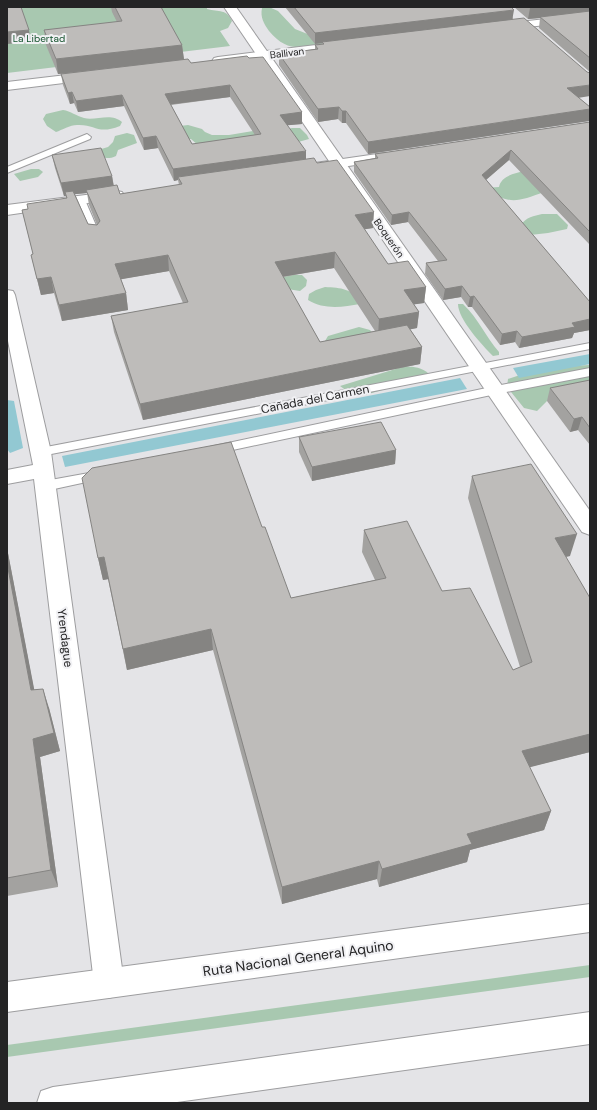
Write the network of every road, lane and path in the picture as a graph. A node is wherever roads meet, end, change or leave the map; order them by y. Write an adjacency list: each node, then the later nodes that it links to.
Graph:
1 (230, 7): 8 (main road, Boquerón)
2 (515, 16): 4 (main road)
3 (590, 17): 4 (main road)
4 (525, 24): 5 (main road); 6 (main road)
5 (494, 28)
6 (537, 34)
7 (351, 45): 8 (main road, Ballivan)
8 (264, 55): 9 (main road, Ballivan); 14 (main road, Boquerón)
9 (210, 62)
10 (100, 75): 11 (main road)
11 (7, 86)
12 (87, 137): 15 (lane)
13 (401, 155): 14 (main road)
14 (338, 164): 16 (main road); 23 (main road, Boquerón)
15 (7, 170)
16 (299, 170)
17 (127, 194): 18 (main road)
18 (80, 200): 19 (main road); 20 (lane)
19 (7, 210)
20 (96, 237)
21 (7, 295): 27 (main road, Yrendague)
22 (590, 346): 23 (lane, Cañada del Carmen)
23 (480, 368): 25 (main road, Boquerón); 27 (lane, Cañada del Carmen)
24 (590, 372): 25 (lane)
25 (494, 388): 26 (lane); 30 (main road, Boquerón)
26 (201, 453)
27 (42, 469): 28 (lane); 29 (main road, Cañada del Carmen); 32 (main road, Yrendague)
28 (115, 471)
29 (7, 477)
30 (590, 527)
31 (590, 918): 32 (main road, Ruta Nacional General Aquino)
32 (109, 983): 33 (main road, Ruta Nacional General Aquino)
33 (7, 997)
34 (590, 1028): 35 (main road)
35 (53, 1103)

